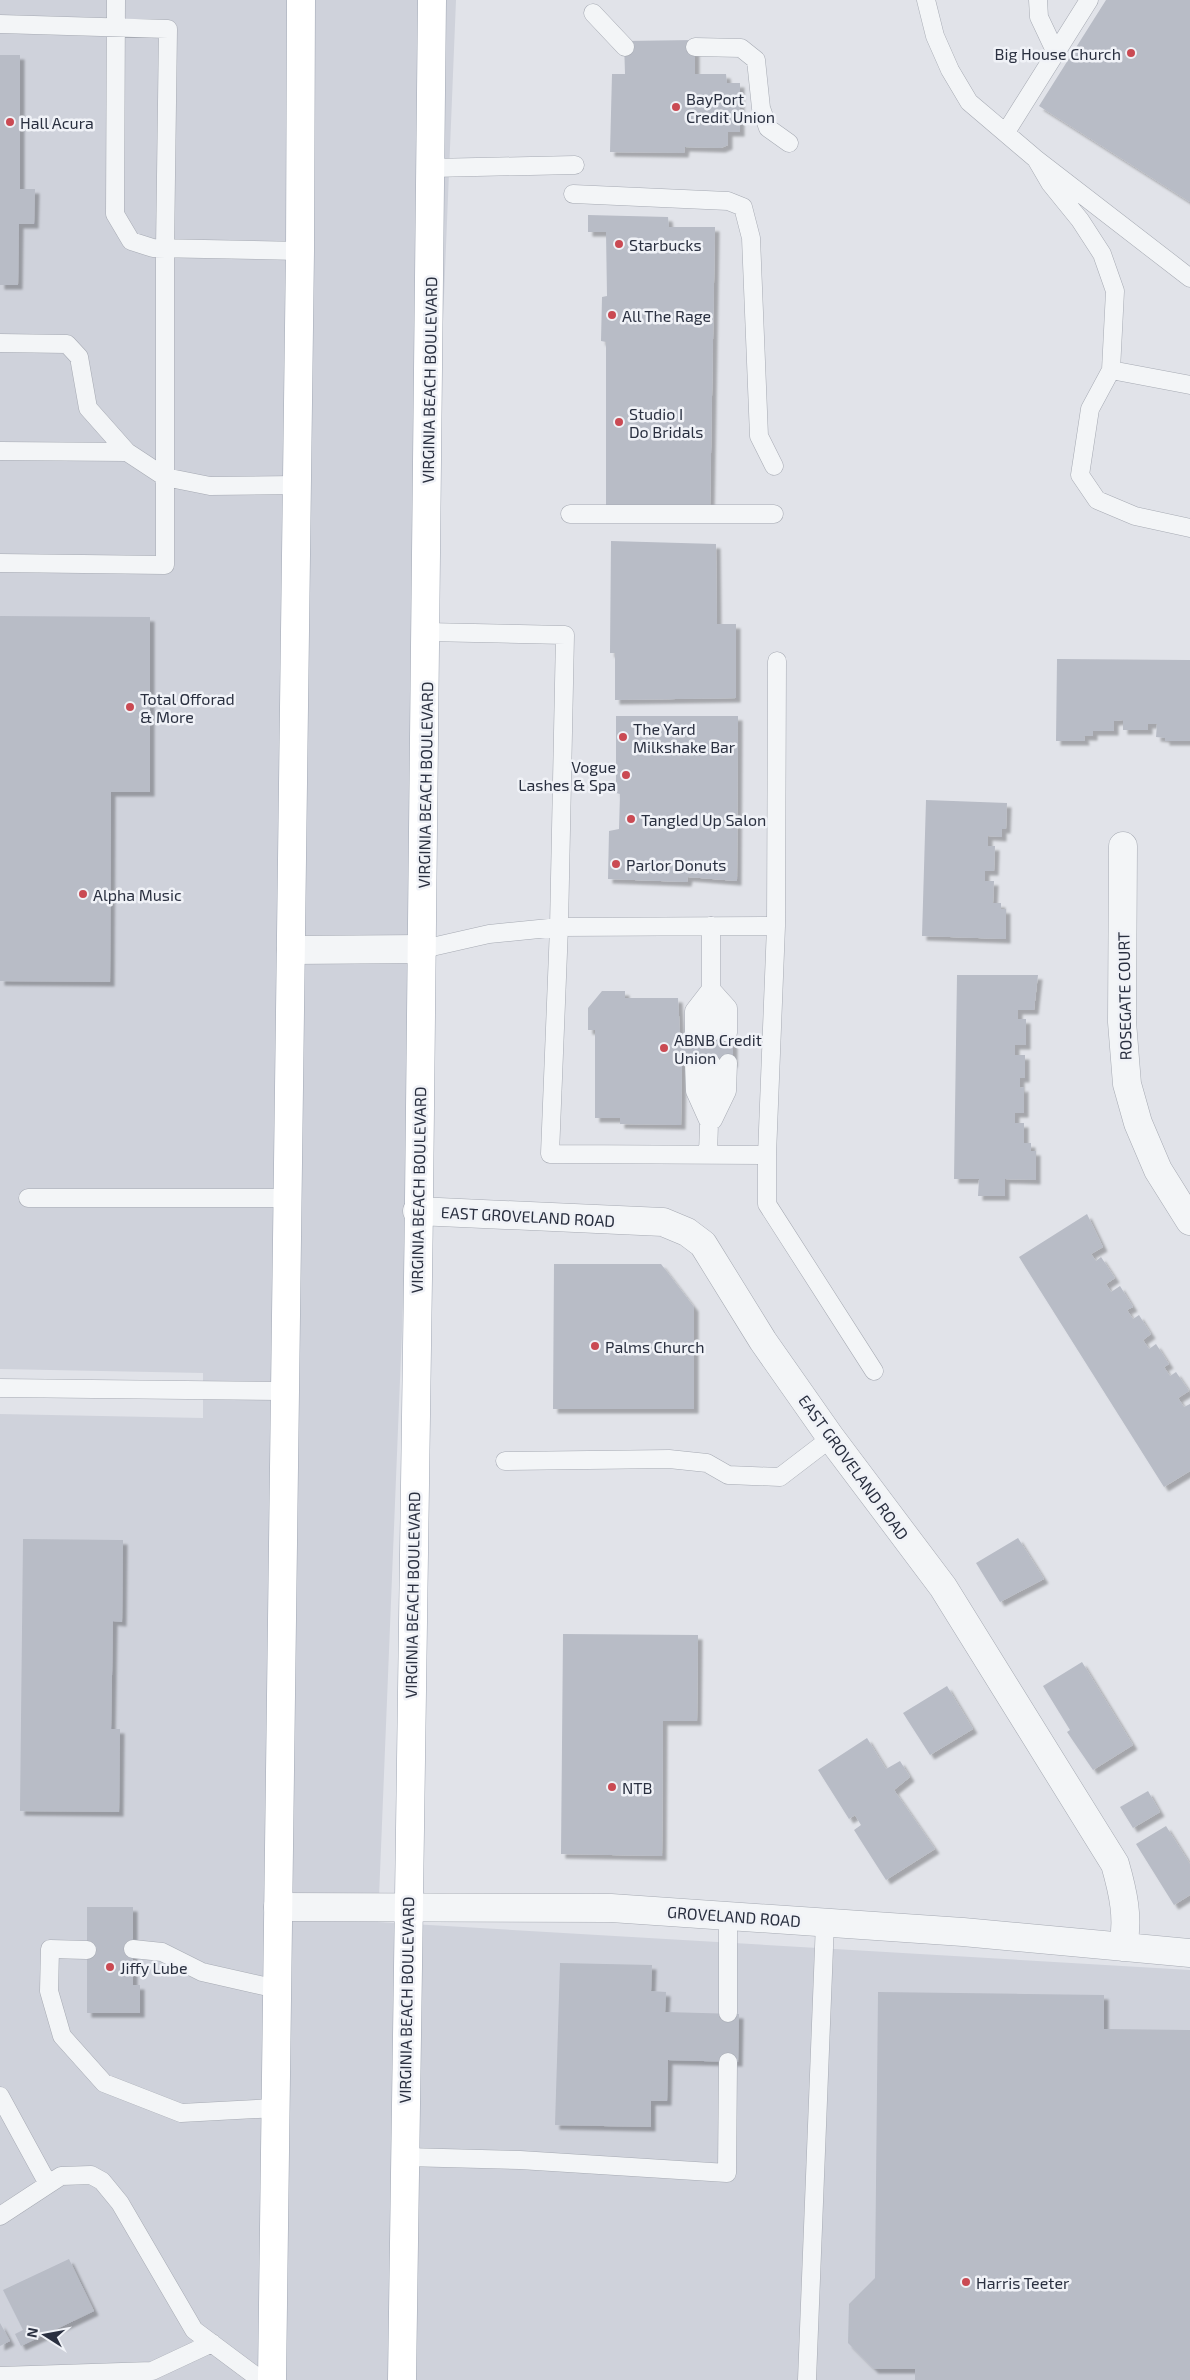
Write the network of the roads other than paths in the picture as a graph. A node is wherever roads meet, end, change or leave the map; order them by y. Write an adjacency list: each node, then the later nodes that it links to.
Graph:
1 (116, 0): 9 (lane)
2 (300, 0): 20 (main road)
3 (432, 0): 17 (main road, VIRGINIA BEACH BOULEVARD)
4 (926, 0): 13 (lane)
5 (1038, 0): 12 (lane)
6 (1089, 0): 12 (lane)
7 (593, 13): 10 (lane)
8 (0, 24): 9 (lane)
9 (116, 28): 19 (lane); 19 (lane)
10 (625, 47)
11 (695, 47): 14 (lane)
12 (1056, 53): 13 (lane)
13 (1006, 132): 15 (lane)
14 (789, 143)
15 (1036, 159): 21 (lane); 23 (lane)
16 (575, 164): 17 (lane)
17 (431, 168): 34 (main road, VIRGINIA BEACH BOULEVARD)
18 (573, 194): 27 (lane)
19 (165, 248): 20 (lane); 28 (lane)
20 (300, 252): 29 (main road)
21 (1190, 278)
22 (0, 343): 26 (lane)
23 (1111, 370): 24 (lane); 32 (lane)
24 (1190, 385)
25 (0, 452): 26 (lane)
26 (127, 452): 28 (lane)
27 (774, 466)
28 (165, 477): 29 (lane); 33 (lane)
29 (297, 485): 41 (main road)
30 (570, 514): 31 (lane)
31 (774, 514)
32 (1190, 528)
33 (0, 563)
34 (426, 632): 39 (lane); 40 (main road, VIRGINIA BEACH BOULEVARD)
35 (777, 661): 38 (lane)
36 (1123, 846): 51 (street, ROSEGATE COURT)
37 (711, 926): 38 (lane); 39 (lane); 42 (lane)
38 (776, 926): 47 (lane)
39 (560, 927): 40 (lane); 46 (lane)
40 (423, 949): 41 (street); 50 (main road, VIRGINIA BEACH BOULEVARD)
41 (291, 950): 49 (main road)
42 (711, 1033)
43 (702, 1063): 45 (lane)
44 (728, 1063): 45 (lane)
45 (711, 1125): 46 (lane)
46 (708, 1154): 47 (lane)
47 (766, 1155): 52 (lane)
48 (28, 1198): 49 (lane)
49 (287, 1198): 54 (main road)
50 (417, 1211): 55 (street, EAST GROVELAND ROAD); 58 (main road, VIRGINIA BEACH BOULEVARD)
51 (1190, 1220)
52 (874, 1371)
53 (0, 1388): 54 (lane)
54 (283, 1391): 57 (main road)
55 (831, 1438): 56 (lane); 61 (street, EAST GROVELAND ROAD)
56 (505, 1461)
57 (278, 1907): 58 (street, GROVELAND ROAD); 65 (main road)
58 (407, 1908): 59 (street, GROVELAND ROAD); 70 (main road, VIRGINIA BEACH BOULEVARD)
59 (728, 1916): 60 (street, GROVELAND ROAD); 66 (lane)
60 (825, 1922): 61 (street, GROVELAND ROAD); 78 (lane)
61 (1123, 1947): 64 (street, GROVELAND ROAD)
62 (133, 1949): 65 (lane)
63 (86, 1950): 69 (lane)
64 (1190, 1953)
65 (277, 1989): 69 (main road)
66 (728, 2013)
67 (728, 2062): 70 (lane)
68 (0, 2096): 71 (lane)
69 (275, 2108): 76 (main road)
70 (405, 2157): 77 (main road, VIRGINIA BEACH BOULEVARD)
71 (48, 2184): 72 (lane); 73 (lane)
72 (0, 2216)
73 (212, 2343): 74 (lane); 75 (lane)
74 (0, 2376)
75 (261, 2380)
76 (272, 2380)
77 (402, 2380)
78 (807, 2380)

